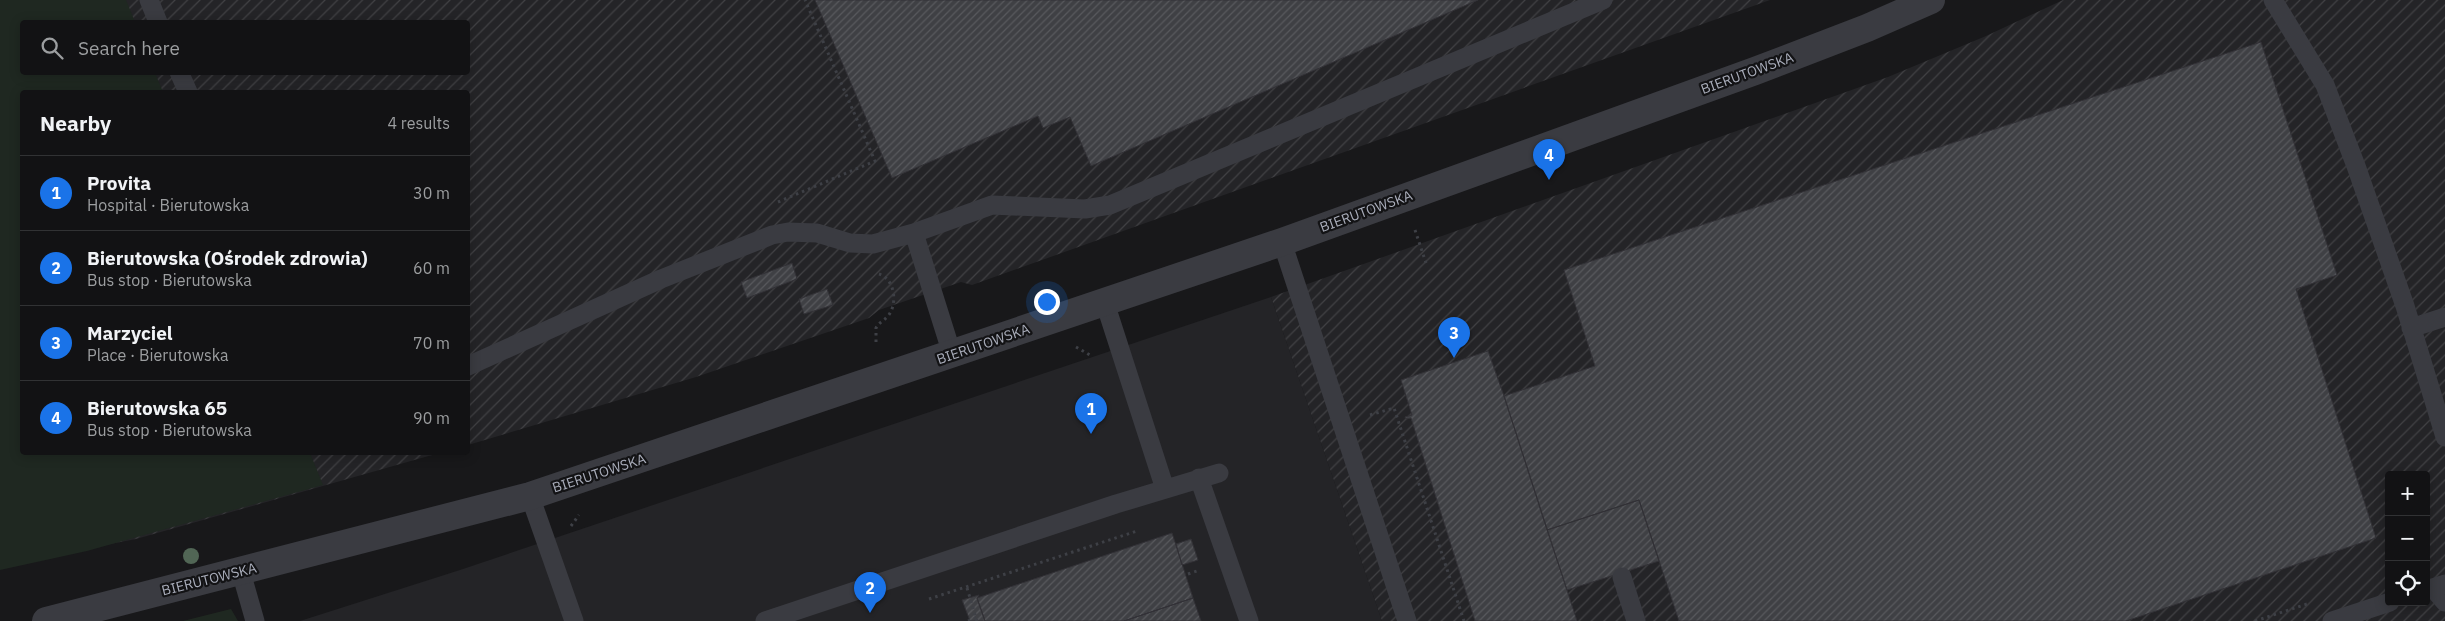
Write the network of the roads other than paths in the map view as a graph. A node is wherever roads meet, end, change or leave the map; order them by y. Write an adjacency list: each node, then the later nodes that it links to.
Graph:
1 (149, 0): 5 (lane)
2 (1603, 0): 8 (lane)
3 (1931, 0): 9 (street, BIERUTOWSKA)
4 (2273, 0): 12 (lane)
5 (157, 20)
6 (180, 75): 7 (lane)
7 (187, 90)
8 (914, 233): 13 (lane); 14 (lane)
9 (1282, 242): 10 (street, BIERUTOWSKA); 30 (lane)
10 (1105, 303): 13 (street, BIERUTOWSKA); 18 (lane)
11 (2445, 317): 12 (lane)
12 (2411, 328): 15 (lane)
13 (952, 354): 19 (street, BIERUTOWSKA)
14 (470, 365)
15 (2445, 437)
16 (1219, 472): 17 (lane)
17 (1199, 478): 18 (lane); 29 (lane)
18 (1165, 489): 28 (lane)
19 (530, 496): 20 (street, BIERUTOWSKA); 27 (lane)
20 (241, 572): 25 (street, BIERUTOWSKA); 26 (lane)
21 (1622, 577): 31 (lane)
22 (2435, 588): 23 (lane)
23 (2445, 602)
24 (2385, 604): 32 (lane)
25 (46, 621)
26 (255, 621)
27 (574, 621)
28 (765, 621)
29 (1249, 621)
30 (1407, 621)
31 (1636, 621)
32 (2332, 621)

